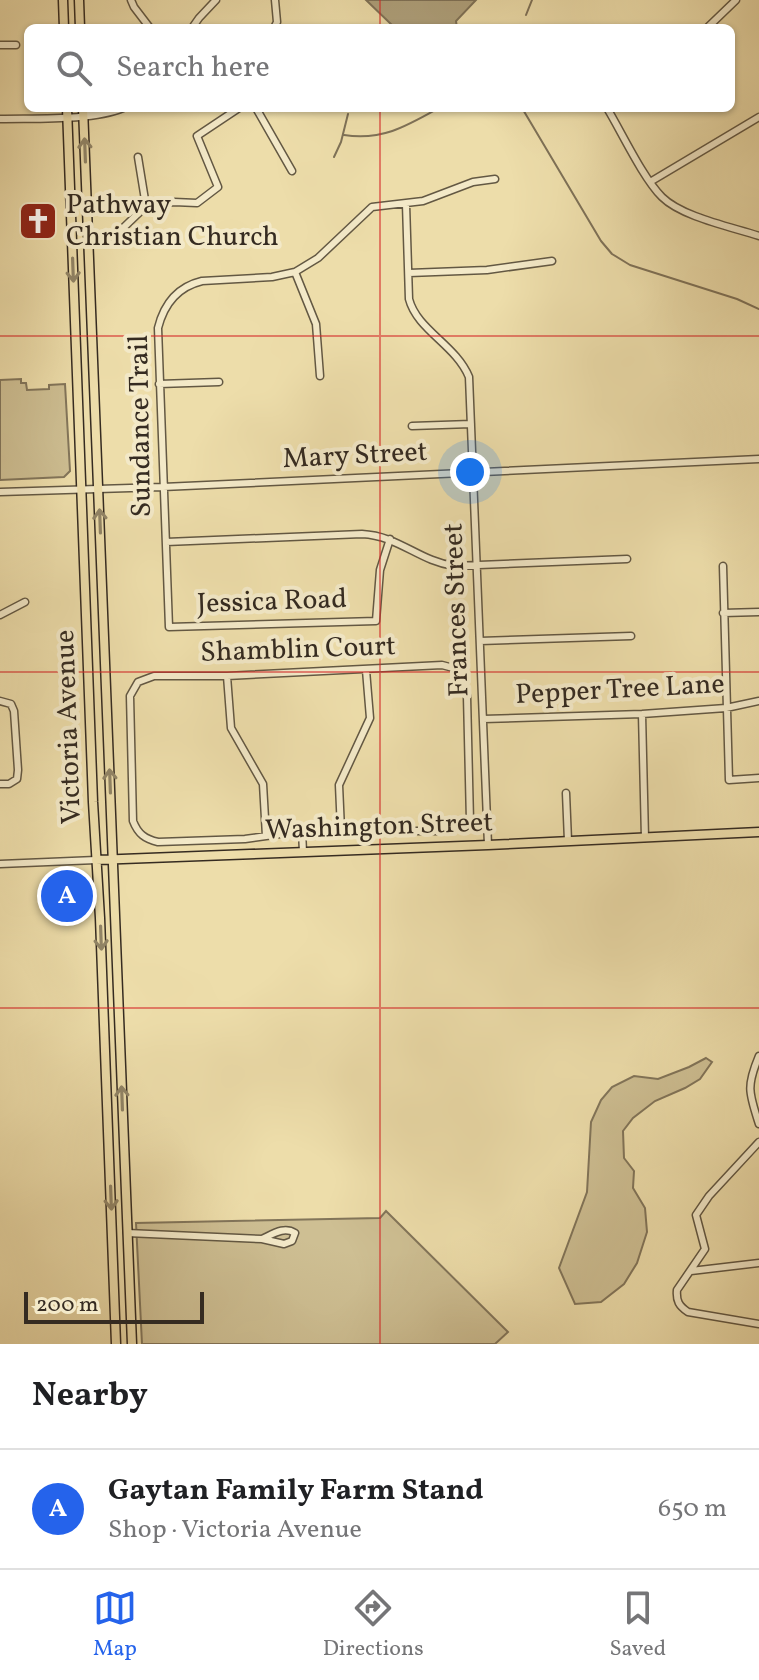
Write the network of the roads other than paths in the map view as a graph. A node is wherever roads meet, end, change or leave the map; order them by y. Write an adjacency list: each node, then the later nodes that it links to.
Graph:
1 (63, 0): 7 (main road)
2 (79, 0): 8 (main road)
3 (131, 0): 9 (street)
4 (216, 0): 10 (street)
5 (275, 0): 11 (street)
6 (736, 0): 12 (street)
7 (64, 24)
8 (80, 24)
9 (145, 24)
10 (195, 24)
11 (276, 24)
12 (711, 24)
13 (0, 45): 14 (street)
14 (16, 45)
15 (67, 112): 16 (street); 22 (street); 42 (main road, Victoria Avenue, one-way to 42)
16 (83, 112): 17 (street); 30 (main road, Victoria Avenue, one-way to 16)
17 (110, 112)
18 (233, 112): 28 (street)
19 (258, 112): 24 (street)
20 (609, 112): 26 (street)
21 (759, 117): 26 (street)
22 (0, 119)
23 (138, 157): 28 (street)
24 (292, 171)
25 (495, 179): 27 (street, Sundance Trail)
26 (650, 182): 29 (street)
27 (406, 204): 32 (street, Sundance Trail); 33 (street, Frances Street)
28 (146, 206): 30 (street)
29 (759, 236)
30 (88, 239): 43 (main road, Victoria Avenue)
31 (552, 261): 33 (street)
32 (295, 272): 34 (street); 36 (street, Sundance Trail)
33 (409, 273): 37 (street, Frances Street)
34 (320, 376)
35 (219, 382): 36 (street)
36 (159, 384): 41 (street, Sundance Trail)
37 (471, 424): 38 (street); 40 (street, Frances Street)
38 (412, 426)
39 (759, 459): 40 (street, Mary Street)
40 (473, 473): 41 (street, Mary Street); 48 (street, Frances Street)
41 (163, 487): 43 (street, Mary Street); 46 (street, Sundance Trail)
42 (82, 488): 43 (street, Mary Street); 44 (street, Mary Street); 76 (main road, Victoria Avenue)
43 (99, 488): 75 (main road, Victoria Avenue, one-way to 43)
44 (0, 492)
45 (390, 539): 46 (street); 48 (street); 54 (street, Jessica Road)
46 (166, 542): 54 (street, Sundance Trail)
47 (627, 559): 48 (street)
48 (477, 566): 56 (street, Frances Street)
49 (723, 566): 52 (street)
50 (25, 602): 53 (street)
51 (759, 612): 52 (street)
52 (723, 613): 61 (street)
53 (0, 615)
54 (169, 627)
55 (631, 636): 56 (street)
56 (480, 641): 63 (street, Frances Street)
57 (366, 670): 58 (street, Shamblin Court); 67 (street); 67 (street, Shamblin Court)
58 (227, 676): 70 (street); 70 (street, Shamblin Court)
59 (0, 701): 65 (street)
60 (759, 701): 61 (street, Pepper Tree Lane)
61 (726, 708): 62 (street, Pepper Tree Lane); 64 (street)
62 (642, 714): 63 (street, Pepper Tree Lane); 71 (street)
63 (483, 719): 73 (street, Frances Street)
64 (759, 778)
65 (0, 784)
66 (566, 793): 72 (street)
67 (341, 830): 68 (street)
68 (302, 831): 70 (street); 74 (street)
69 (759, 832): 71 (main road, Washington Street)
70 (266, 836)
71 (645, 838): 72 (main road, Washington Street)
72 (568, 841): 73 (main road, Washington Street)
73 (488, 845): 74 (main road, Washington Street)
74 (303, 852): 75 (main road, Washington Street)
75 (113, 859): 76 (main road, Washington Street); 81 (main road, Victoria Avenue, one-way to 75)
76 (96, 860): 77 (street, Washington Street); 86 (main road, Victoria Avenue, one-way to 86)
77 (0, 864)
78 (759, 1056): 79 (street)
79 (759, 1124)
80 (759, 1142): 84 (street)
81 (127, 1233): 82 (street); 87 (main road, Victoria Avenue)
82 (262, 1239)
83 (759, 1263): 84 (street)
84 (690, 1271): 85 (street)
85 (759, 1324)
86 (116, 1344)
87 (132, 1344)

